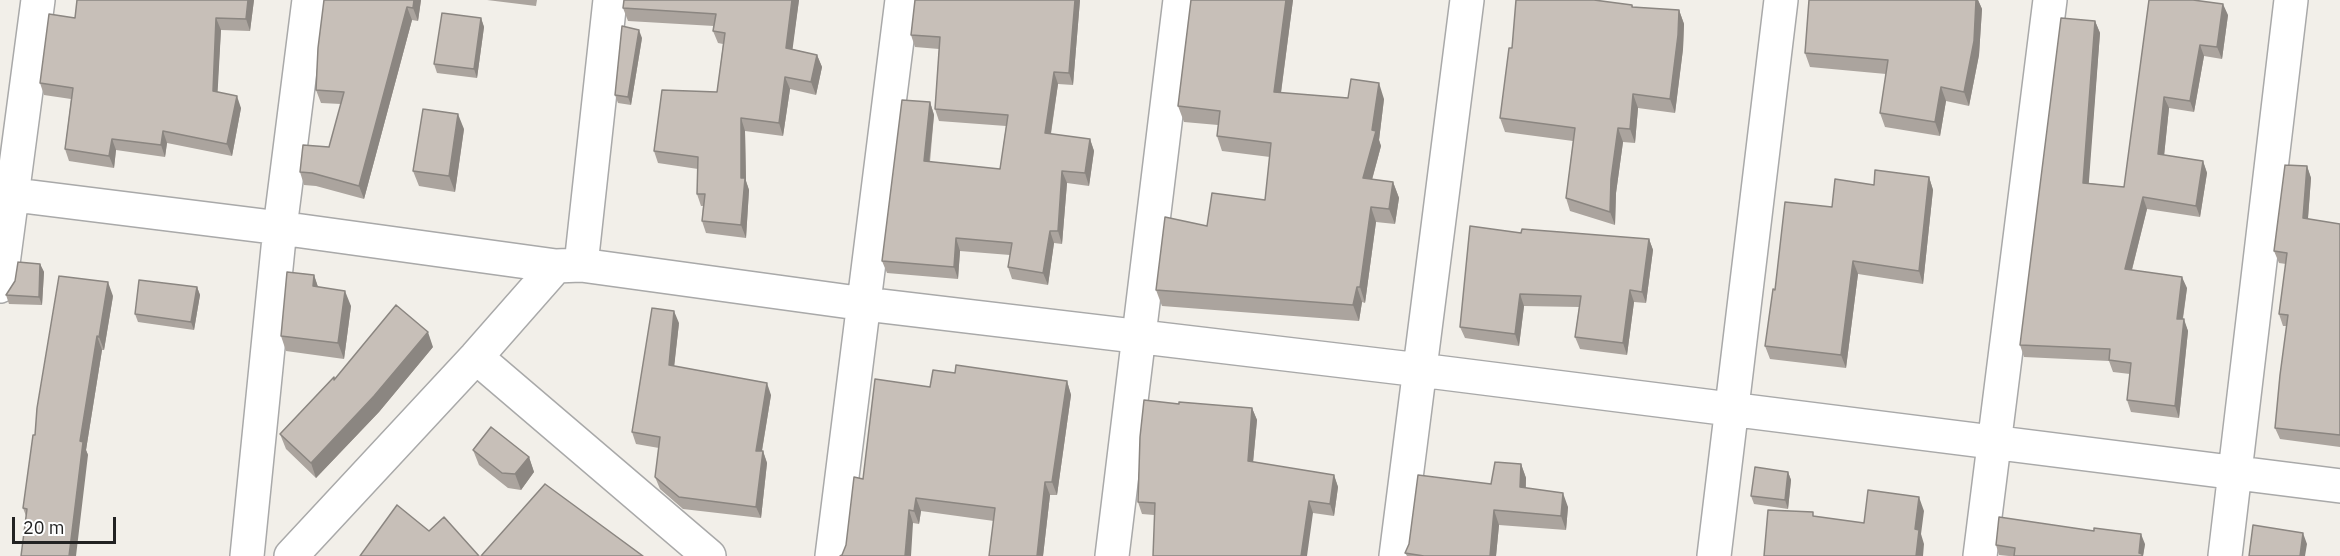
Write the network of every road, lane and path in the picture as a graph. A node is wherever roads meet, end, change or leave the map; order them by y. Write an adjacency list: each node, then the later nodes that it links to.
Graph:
1 (38, 0): 10 (street)
2 (309, 0): 11 (street)
3 (610, 0): 12 (street)
4 (902, 0): 14 (street)
5 (1180, 0): 15 (street)
6 (1467, 0): 17 (street)
7 (1782, 0): 18 (street)
8 (2050, 0): 19 (street)
9 (2291, 0): 20 (street)
10 (6, 194): 11 (street); 13 (street)
11 (280, 228): 12 (street); 22 (street)
12 (569, 266): 14 (street); 16 (street)
13 (0, 285)
14 (865, 303): 15 (street); 25 (street)
15 (1139, 335): 17 (street); 26 (street)
16 (476, 357): 23 (street); 24 (street)
17 (1420, 370): 18 (street); 27 (street)
18 (1732, 409): 19 (street); 28 (street)
19 (1995, 441): 20 (street); 29 (street)
20 (2234, 474): 21 (street); 30 (street)
21 (2340, 486)
22 (248, 556)
23 (291, 556)
24 (709, 556)
25 (832, 556)
26 (1112, 556)
27 (1396, 556)
28 (1713, 556)
29 (1980, 556)
30 (2225, 556)

